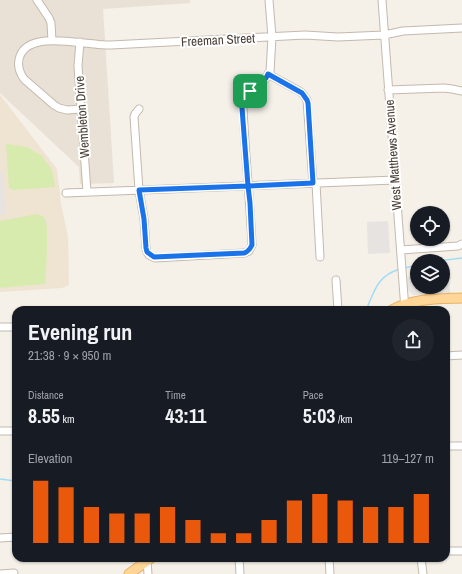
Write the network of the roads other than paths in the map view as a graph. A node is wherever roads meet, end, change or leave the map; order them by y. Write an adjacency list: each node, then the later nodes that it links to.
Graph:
1 (37, 0): 7 (street)
2 (269, 0): 6 (street)
3 (382, 0): 5 (street, West Matthews Avenue)
4 (462, 28): 5 (street, Freeman Street)
5 (384, 35): 6 (street, Freeman Street); 10 (street, West Matthews Avenue)
6 (272, 37): 8 (street, Freeman Street); 9 (street)
7 (52, 41): 8 (street, Freeman Street); 12 (street, Freeman Street)
8 (80, 42): 12 (street, Wembleton Drive)
9 (268, 74): 15 (street); 16 (street)
10 (388, 90): 11 (street); 14 (street, West Matthews Avenue)
11 (462, 91)
12 (81, 109): 18 (street, Wembleton Drive)
13 (139, 109): 17 (street)
14 (395, 180): 15 (street); 21 (street, West Matthews Avenue)
15 (314, 183): 16 (street); 22 (street)
16 (248, 186): 17 (street); 17 (street)
17 (139, 190): 18 (street)
18 (87, 192): 19 (street)
19 (66, 193)
20 (462, 244): 21 (street)
21 (401, 250): 26 (street, West Matthews Avenue)
22 (320, 257)
23 (336, 280): 25 (street)
24 (462, 298): 27 (main road)
25 (338, 306)
26 (405, 306)
27 (408, 306)
28 (12, 326): 29 (street)
29 (0, 327)
30 (462, 355): 31 (street)
31 (450, 356)
32 (0, 431): 33 (street)
33 (12, 431)
34 (450, 446): 35 (street)
35 (462, 446)
36 (12, 537): 37 (street)
37 (0, 538)
38 (450, 551): 39 (street)
39 (462, 551)
40 (146, 562): 47 (main road)
41 (149, 562): 48 (street)
42 (239, 562): 49 (street)
43 (329, 562): 50 (street)
44 (422, 562): 51 (street)
45 (14, 573): 46 (street)
46 (0, 574)
47 (129, 574)
48 (148, 574)
49 (240, 574)
50 (330, 574)
51 (422, 574)

